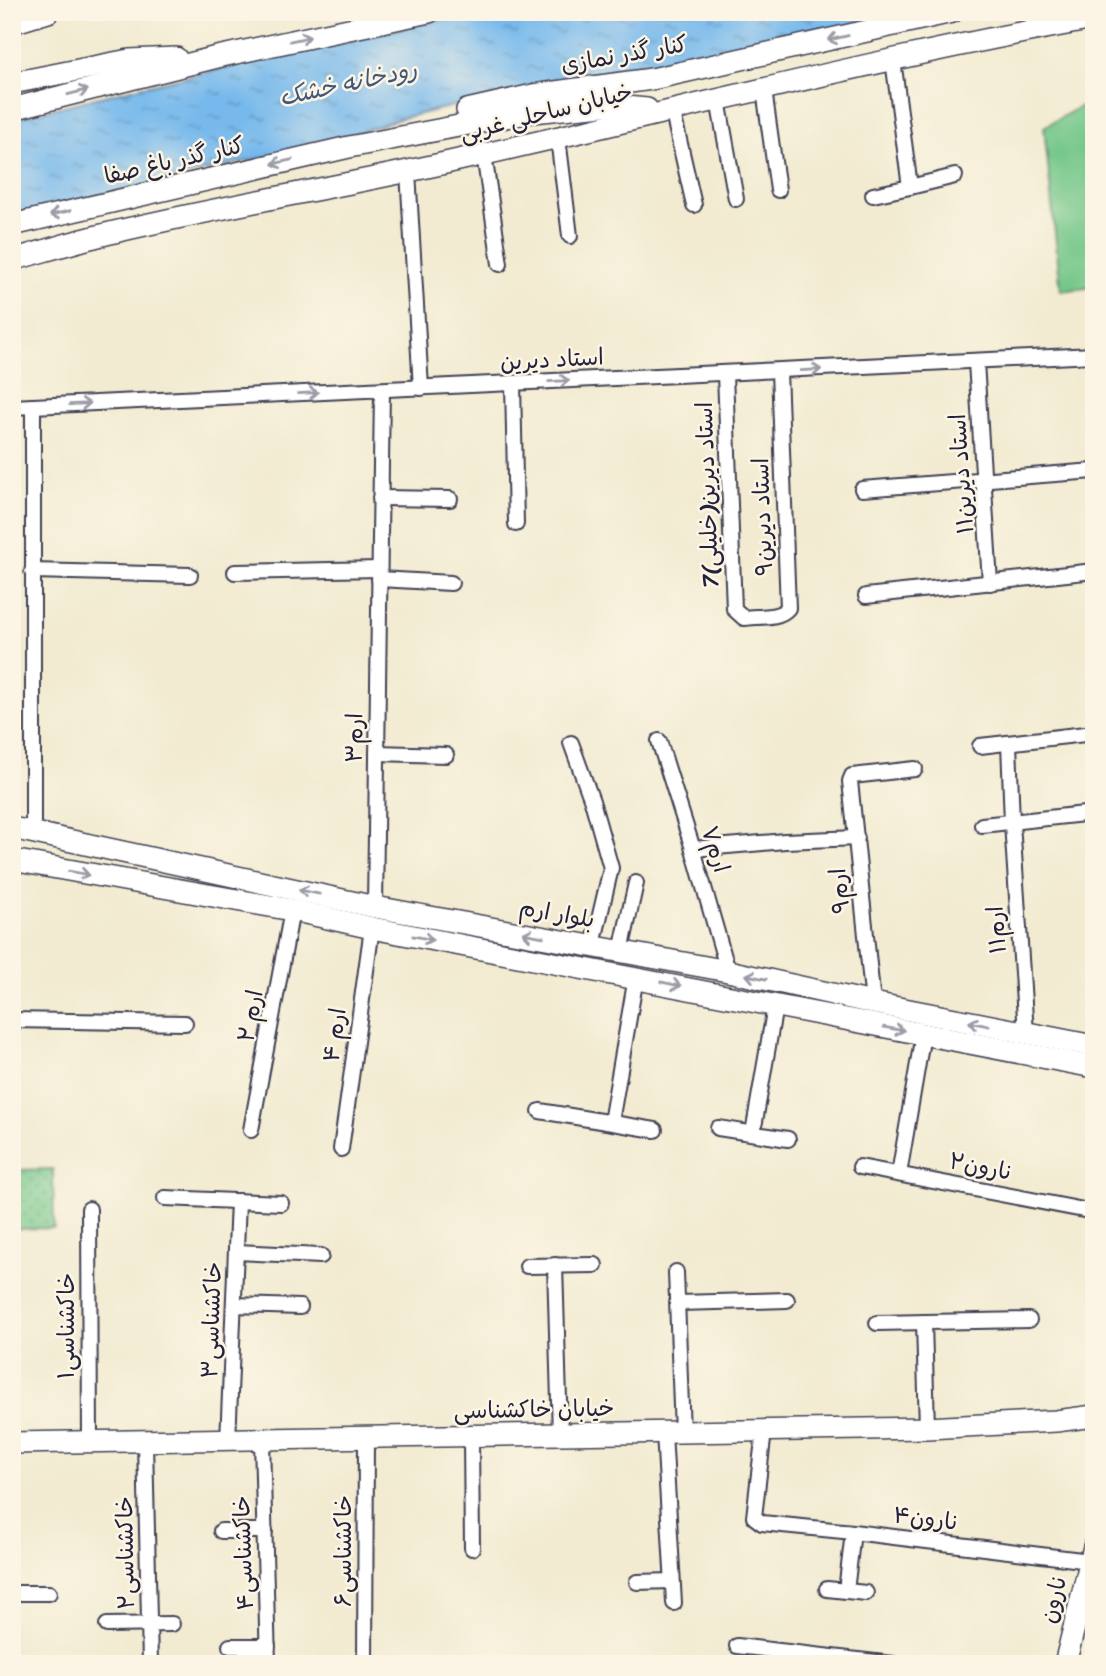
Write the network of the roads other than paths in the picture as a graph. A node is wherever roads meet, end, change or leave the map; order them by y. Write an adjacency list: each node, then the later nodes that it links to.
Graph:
1 (48, 12): 5 (main road)
2 (429, 12): 6 (main road, one-way to 2)
3 (952, 12): 14 (main road, کنار گذر نمازی, one-way to 14)
4 (1094, 19): 7 (main road, خیابان ساحلی غربی)
5 (12, 23)
6 (217, 57): 8 (main road); 11 (main road, one-way to 6)
7 (893, 60): 9 (main road, خیابان ساحلی غربی); 18 (street)
8 (12, 83)
9 (764, 90): 10 (main road, خیابان ساحلی غربی); 19 (street)
10 (718, 100): 12 (main road, خیابان ساحلی غربی); 21 (street)
11 (12, 109)
12 (667, 110): 13 (main road, خیابان ساحلی غربی); 14 (main road); 22 (street)
13 (558, 138): 15 (main road, خیابان ساحلی غربی); 24 (street)
14 (348, 147): 23 (main road, کنار گذر باغ صفا, one-way to 23)
15 (484, 154): 16 (main road, خیابان ساحلی غربی); 26 (street)
16 (408, 172): 25 (main road, خیابان ساحلی غربی); 32 (street)
17 (955, 176): 18 (street)
18 (911, 187): 20 (street)
19 (778, 190)
20 (873, 195)
21 (736, 199)
22 (694, 205)
23 (12, 225)
24 (570, 236)
25 (12, 260)
26 (500, 264)
27 (1094, 355): 28 (street, استاد دیرین)
28 (976, 362): 29 (street, استاد دیرین, one-way to 28); 37 (street, استاد دیرین۱۱)
29 (779, 371): 30 (street, استاد دیرین); 50 (street, استاد دیرین۹)
30 (725, 374): 31 (street, استاد دیرین, one-way to 30); 50 (street, 7استاد دیرین(خلیلی))
31 (513, 384): 32 (street, استاد دیرین); 41 (street)
32 (421, 388): 33 (street, استاد دیرین)
33 (382, 390): 35 (street, استاد دیرین, one-way to 33); 39 (street, ارم۳)
34 (12, 407): 35 (street, استاد دیرین)
35 (33, 407): 42 (street)
36 (1094, 471): 37 (street)
37 (985, 481): 38 (street); 48 (street, استاد دیرین۱۱)
38 (862, 489)
39 (380, 498): 40 (street); 45 (street, ارم۳)
40 (450, 499)
41 (516, 524)
42 (32, 571): 46 (street); 62 (street)
43 (1094, 571): 48 (street)
44 (235, 572): 45 (street)
45 (379, 574): 47 (street); 56 (street, ارم۳)
46 (190, 575)
47 (451, 583)
48 (990, 583): 49 (street)
49 (866, 596)
50 (738, 614)
51 (1094, 733): 54 (street)
52 (659, 741): 64 (street, ارم۷)
53 (571, 743): 69 (street)
54 (1009, 743): 55 (street); 60 (street, ارم۱۱)
55 (980, 746)
56 (377, 753): 57 (street); 68 (street, ارم۳)
57 (446, 755)
58 (915, 769): 63 (street, ارم۹)
59 (1094, 813): 60 (street)
60 (1012, 823): 61 (street); 78 (street, ارم۱۱)
61 (982, 825)
62 (23, 831): 68 (main road, بلوار ارم, one-way to 62)
63 (857, 838): 64 (street); 73 (street, ارم۹)
64 (693, 849): 71 (street, ارم۷)
65 (12, 860): 67 (main road, بلوار ارم, one-way to 67)
66 (636, 883): 70 (street)
67 (292, 910): 68 (main road, بلوار ارم); 85 (street, ارم ۲)
68 (373, 918): 69 (main road, بلوار ارم, one-way to 68); 72 (main road, بلوار ارم, one-way to 72); 89 (street, ارم ۴)
69 (593, 946): 70 (main road, بلوار ارم)
70 (621, 951): 71 (main road, بلوار ارم)
71 (728, 971): 73 (main road, بلوار ارم, one-way to 71)
72 (636, 977): 74 (main road, بلوار ارم, one-way to 74); 83 (street)
73 (864, 1001): 76 (main road); 78 (main road, بلوار ارم, one-way to 73)
74 (775, 1006): 76 (main road, بلوار ارم); 87 (street)
75 (12, 1020): 77 (street)
76 (851, 1021): 79 (main road, بلوار ارم, one-way to 79)
77 (185, 1023)
78 (1026, 1033): 80 (main road, بلوار ارم)
79 (923, 1034): 81 (main road, بلوار ارم); 91 (street)
80 (1094, 1046)
81 (1094, 1067)
82 (540, 1111): 83 (street)
83 (611, 1122): 86 (street)
84 (718, 1128): 87 (street)
85 (251, 1130)
86 (655, 1130)
87 (753, 1133): 88 (street)
88 (788, 1139)
89 (341, 1149)
90 (860, 1167): 91 (street, نارون۲)
91 (899, 1174): 96 (street, نارون۲)
92 (165, 1198): 93 (street)
93 (238, 1201): 94 (street); 97 (street, خاکشناسی۳)
94 (281, 1203)
95 (89, 1209): 123 (street, خاکشناسی۱)
96 (1094, 1212)
97 (236, 1252): 98 (street); 105 (street, خاکشناسی۳)
98 (321, 1256)
99 (555, 1265): 100 (street); 101 (street); 116 (street)
100 (595, 1265)
101 (527, 1266)
102 (676, 1272): 104 (street)
103 (786, 1300): 104 (street)
104 (678, 1303): 115 (street)
105 (234, 1305): 106 (street); 120 (street, خاکشناسی۳)
106 (300, 1307)
107 (1029, 1320): 108 (street)
108 (924, 1322): 109 (street); 113 (street)
109 (877, 1323)
110 (1094, 1416): 111 (main road, خیابان خاکشناسی)
111 (1056, 1421): 112 (main road, خیابان خاکشناسی); 113 (main road, خیابان خاکشناسی)
112 (1094, 1425)
113 (927, 1428): 114 (main road, خیابان خاکشناسی)
114 (764, 1431): 115 (main road, خیابان خاکشناسی); 126 (street, نارون۴)
115 (673, 1433): 116 (main road, خیابان خاکشناسی); 129 (street)
116 (560, 1435): 117 (main road, خیابان خاکشناسی)
117 (471, 1437): 118 (main road, خیابان خاکشناسی); 127 (street)
118 (366, 1438): 119 (main road, خیابان خاکشناسی); 146 (street, خاکشناسی۶)
119 (262, 1440): 120 (main road, خیابان خاکشناسی); 125 (street, خاکشناسی۴)
120 (228, 1441): 121 (main road, خیابان خاکشناسی)
121 (145, 1442): 123 (main road, خیابان خاکشناسی); 138 (street, خاکشناسی۲)
122 (12, 1443): 123 (main road, خیابان خاکشناسی)
123 (90, 1443)
124 (221, 1531): 125 (street)
125 (265, 1531): 142 (street, خاکشناسی۴)
126 (853, 1532): 128 (street, نارون۴); 132 (street)
127 (472, 1548)
128 (1092, 1554): 136 (main road, نارون)
129 (672, 1581): 130 (street); 137 (street)
130 (637, 1582)
131 (827, 1589): 132 (street)
132 (846, 1591): 135 (street)
133 (12, 1593): 134 (street)
134 (49, 1593)
135 (866, 1593)
136 (1087, 1602): 148 (main road, نارون)
137 (674, 1603)
138 (149, 1624): 139 (street); 140 (street); 144 (street, خاکشناسی۲)
139 (172, 1624)
140 (107, 1625)
141 (230, 1646): 142 (street)
142 (268, 1646): 145 (street, خاکشناسی۴)
143 (737, 1646): 147 (street)
144 (150, 1664)
145 (268, 1664)
146 (365, 1664)
147 (893, 1664)
148 (1065, 1664)

